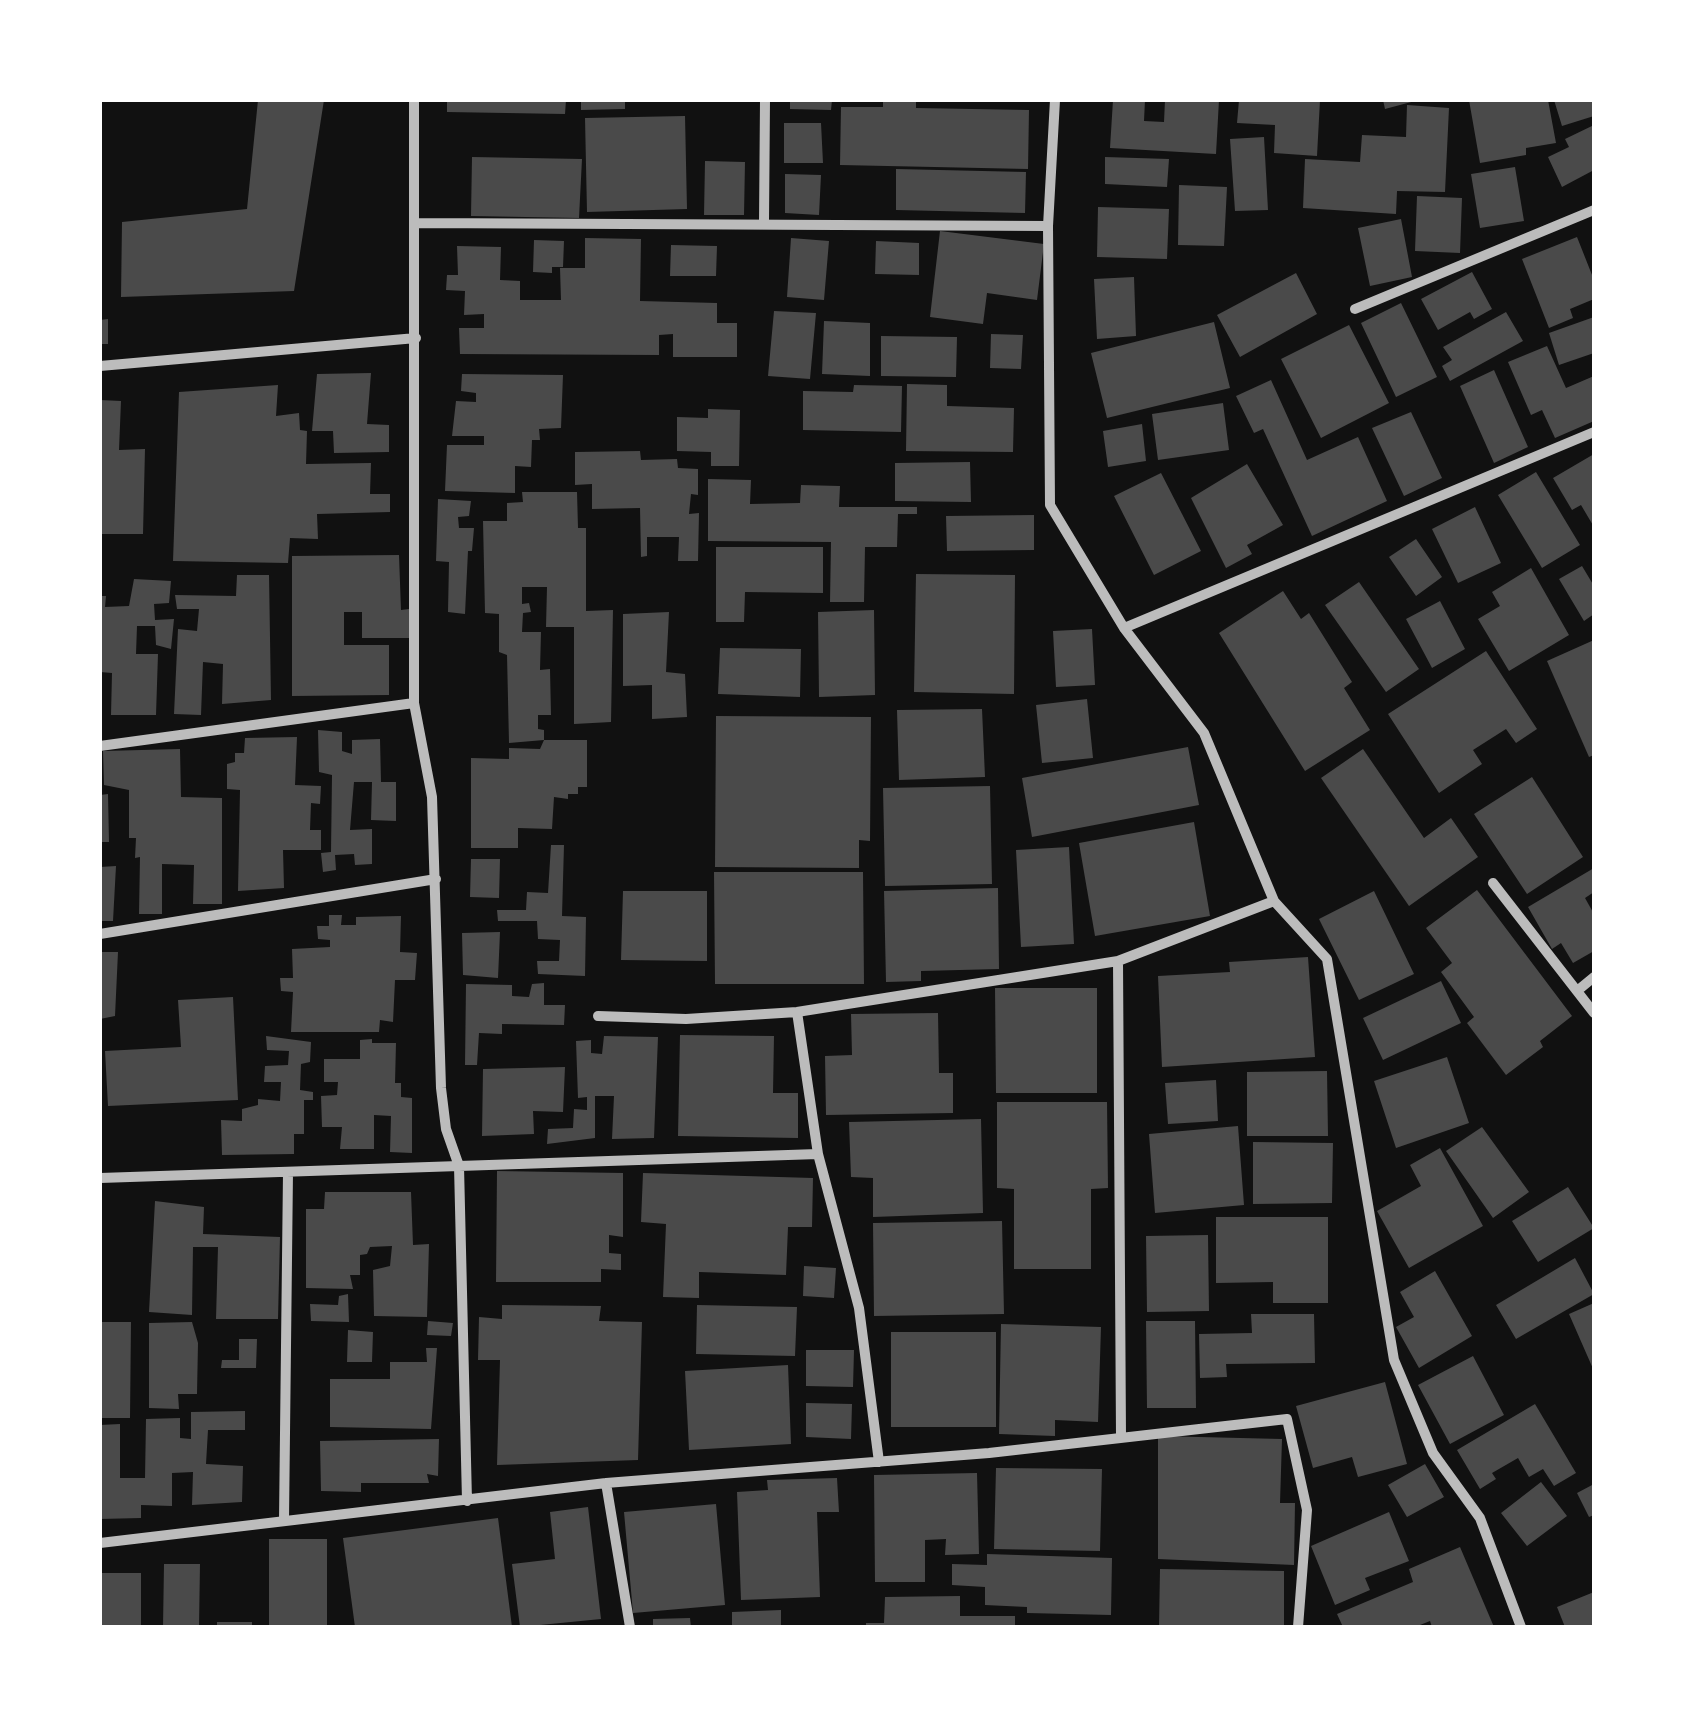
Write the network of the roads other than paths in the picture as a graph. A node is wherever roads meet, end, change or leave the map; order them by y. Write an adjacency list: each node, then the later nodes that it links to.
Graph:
1 (414, 100): 6 (street)
2 (765, 100): 5 (street)
3 (1055, 100): 7 (street)
4 (1594, 210): 8 (street)
5 (764, 222): 6 (street); 7 (street)
6 (415, 223): 9 (street)
7 (1048, 226): 12 (street)
8 (1355, 309)
9 (416, 338): 10 (street); 13 (street)
10 (100, 366)
11 (1594, 432): 12 (street)
12 (1124, 628): 17 (street)
13 (414, 703): 14 (street); 15 (street)
14 (100, 746)
15 (436, 879): 18 (street); 26 (street)
16 (1492, 883): 21 (street)
17 (1274, 901): 19 (street); 37 (street)
18 (100, 934)
19 (1118, 961): 22 (street); 29 (street)
20 (1594, 977): 21 (street)
21 (1577, 990): 23 (street)
22 (798, 1012): 24 (street); 25 (street)
23 (1594, 1013)
24 (598, 1016)
25 (818, 1154): 26 (street); 30 (street)
26 (459, 1166): 27 (street); 32 (street)
27 (288, 1172): 28 (street); 33 (street)
28 (100, 1178)
29 (1121, 1436): 30 (street); 36 (street)
30 (879, 1462): 31 (street)
31 (606, 1484): 32 (street); 35 (street)
32 (467, 1502): 33 (street)
33 (284, 1520): 34 (street)
34 (100, 1543)
35 (630, 1627)
36 (1298, 1627)
37 (1521, 1627)

